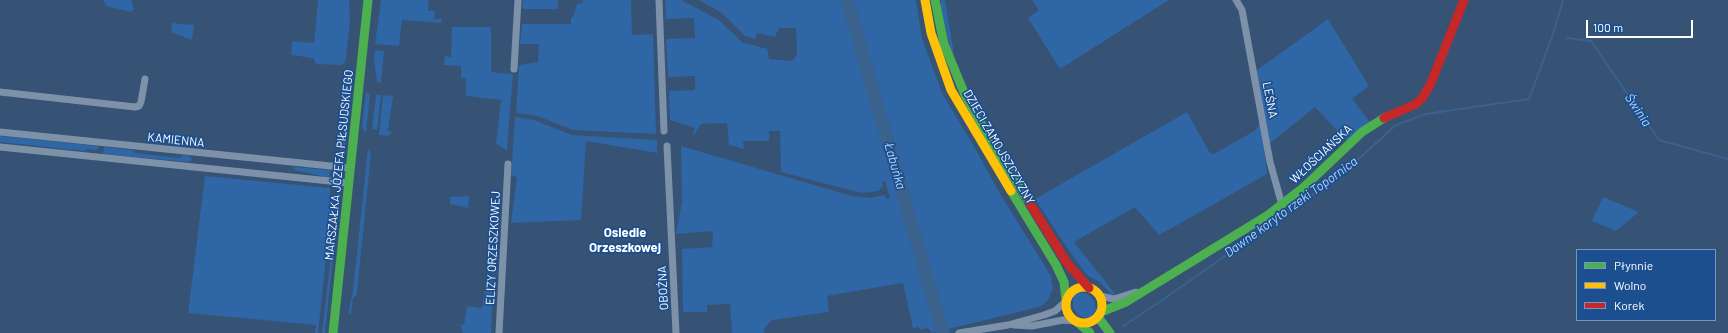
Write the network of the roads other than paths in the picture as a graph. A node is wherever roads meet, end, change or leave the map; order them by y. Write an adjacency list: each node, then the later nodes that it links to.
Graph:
1 (368, 0): 19 (street, MARSZAŁKA JÓZEFA PIŁSUDSKIEGO)
2 (518, 0): 8 (street)
3 (659, 0): 11 (street)
4 (925, 0): 26 (street, DZIECI ZAMOJSZCZYZNY)
5 (936, 0): 23 (street, DZIECI ZAMOJSZCZYZNY)
6 (1236, 0): 22 (street, LEŚNA)
7 (1464, 0): 22 (street, WŁOŚCIAŃSKA)
8 (514, 69)
9 (145, 79): 10 (street)
10 (0, 92)
11 (664, 131)
12 (0, 132): 15 (street, KAMIENNA)
13 (0, 146): 18 (street, KAMIENNA)
14 (667, 146): 32 (street, OBOŹNA)
15 (203, 154): 16 (street, KAMIENNA); 18 (street)
16 (282, 162): 19 (street, KAMIENNA); 20 (street)
17 (508, 164): 31 (street, ELIZY ORZESZKOWEJ)
18 (201, 167): 20 (street, KAMIENNA)
19 (350, 168): 21 (street, MARSZAŁKA JÓZEFA PIŁSUDSKIEGO)
20 (281, 176): 21 (street, KAMIENNA)
21 (349, 183): 30 (street, MARSZAŁKA JÓZEFA PIŁSUDSKIEGO)
22 (1282, 205): 24 (street, WŁOŚCIAŃSKA)
23 (1089, 288): 25 (street); 26 (street)
24 (1148, 288): 25 (street, WŁOŚCIAŃSKA); 27 (street, WŁOŚCIAŃSKA)
25 (1100, 296): 27 (street)
26 (1066, 301): 28 (street); 29 (street)
27 (1100, 314): 28 (street); 35 (street)
28 (1076, 322): 29 (street); 34 (street)
29 (1008, 325): 33 (street)
30 (332, 333)
31 (499, 333)
32 (676, 333)
33 (958, 333)
34 (1090, 333)
35 (1110, 333)

